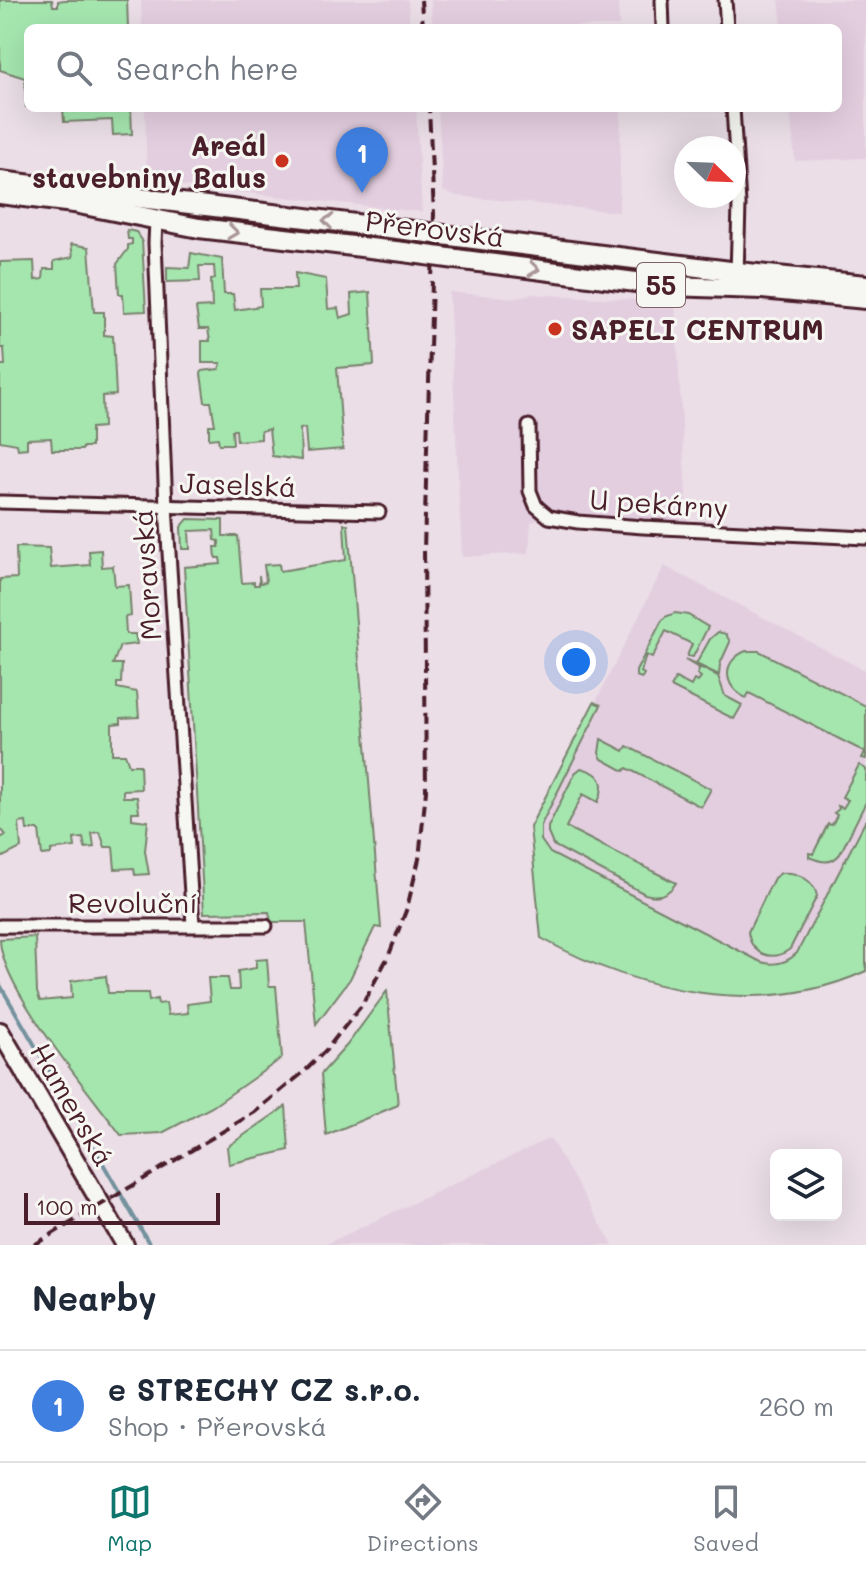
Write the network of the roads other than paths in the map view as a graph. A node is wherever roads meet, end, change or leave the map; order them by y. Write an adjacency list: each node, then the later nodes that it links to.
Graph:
1 (662, 0): 3 (street)
2 (725, 0): 4 (street)
3 (663, 24)
4 (727, 24)
5 (733, 112): 9 (street)
6 (0, 181): 9 (main road, Přerovská / 55, one-way to 6, bridge)
7 (0, 194): 8 (main road, Přerovská / 55)
8 (156, 221): 9 (main road, Přerovská / 55, one-way to 9, bridge); 14 (street, Moravská)
9 (737, 279): 10 (main road, Přerovská / 55); 11 (main road, Přerovská / 55)
10 (866, 285)
11 (866, 299)
12 (529, 426): 16 (street, U pekárny)
13 (0, 502): 14 (street, Jaselská)
14 (166, 506): 15 (street, Jaselská); 17 (street, Moravská)
15 (379, 512)
16 (866, 538)
17 (193, 925): 18 (street, Revoluční); 19 (street, Revoluční)
18 (0, 926)
19 (266, 926)
20 (0, 1031): 21 (street, Hamerská)
21 (125, 1245)

